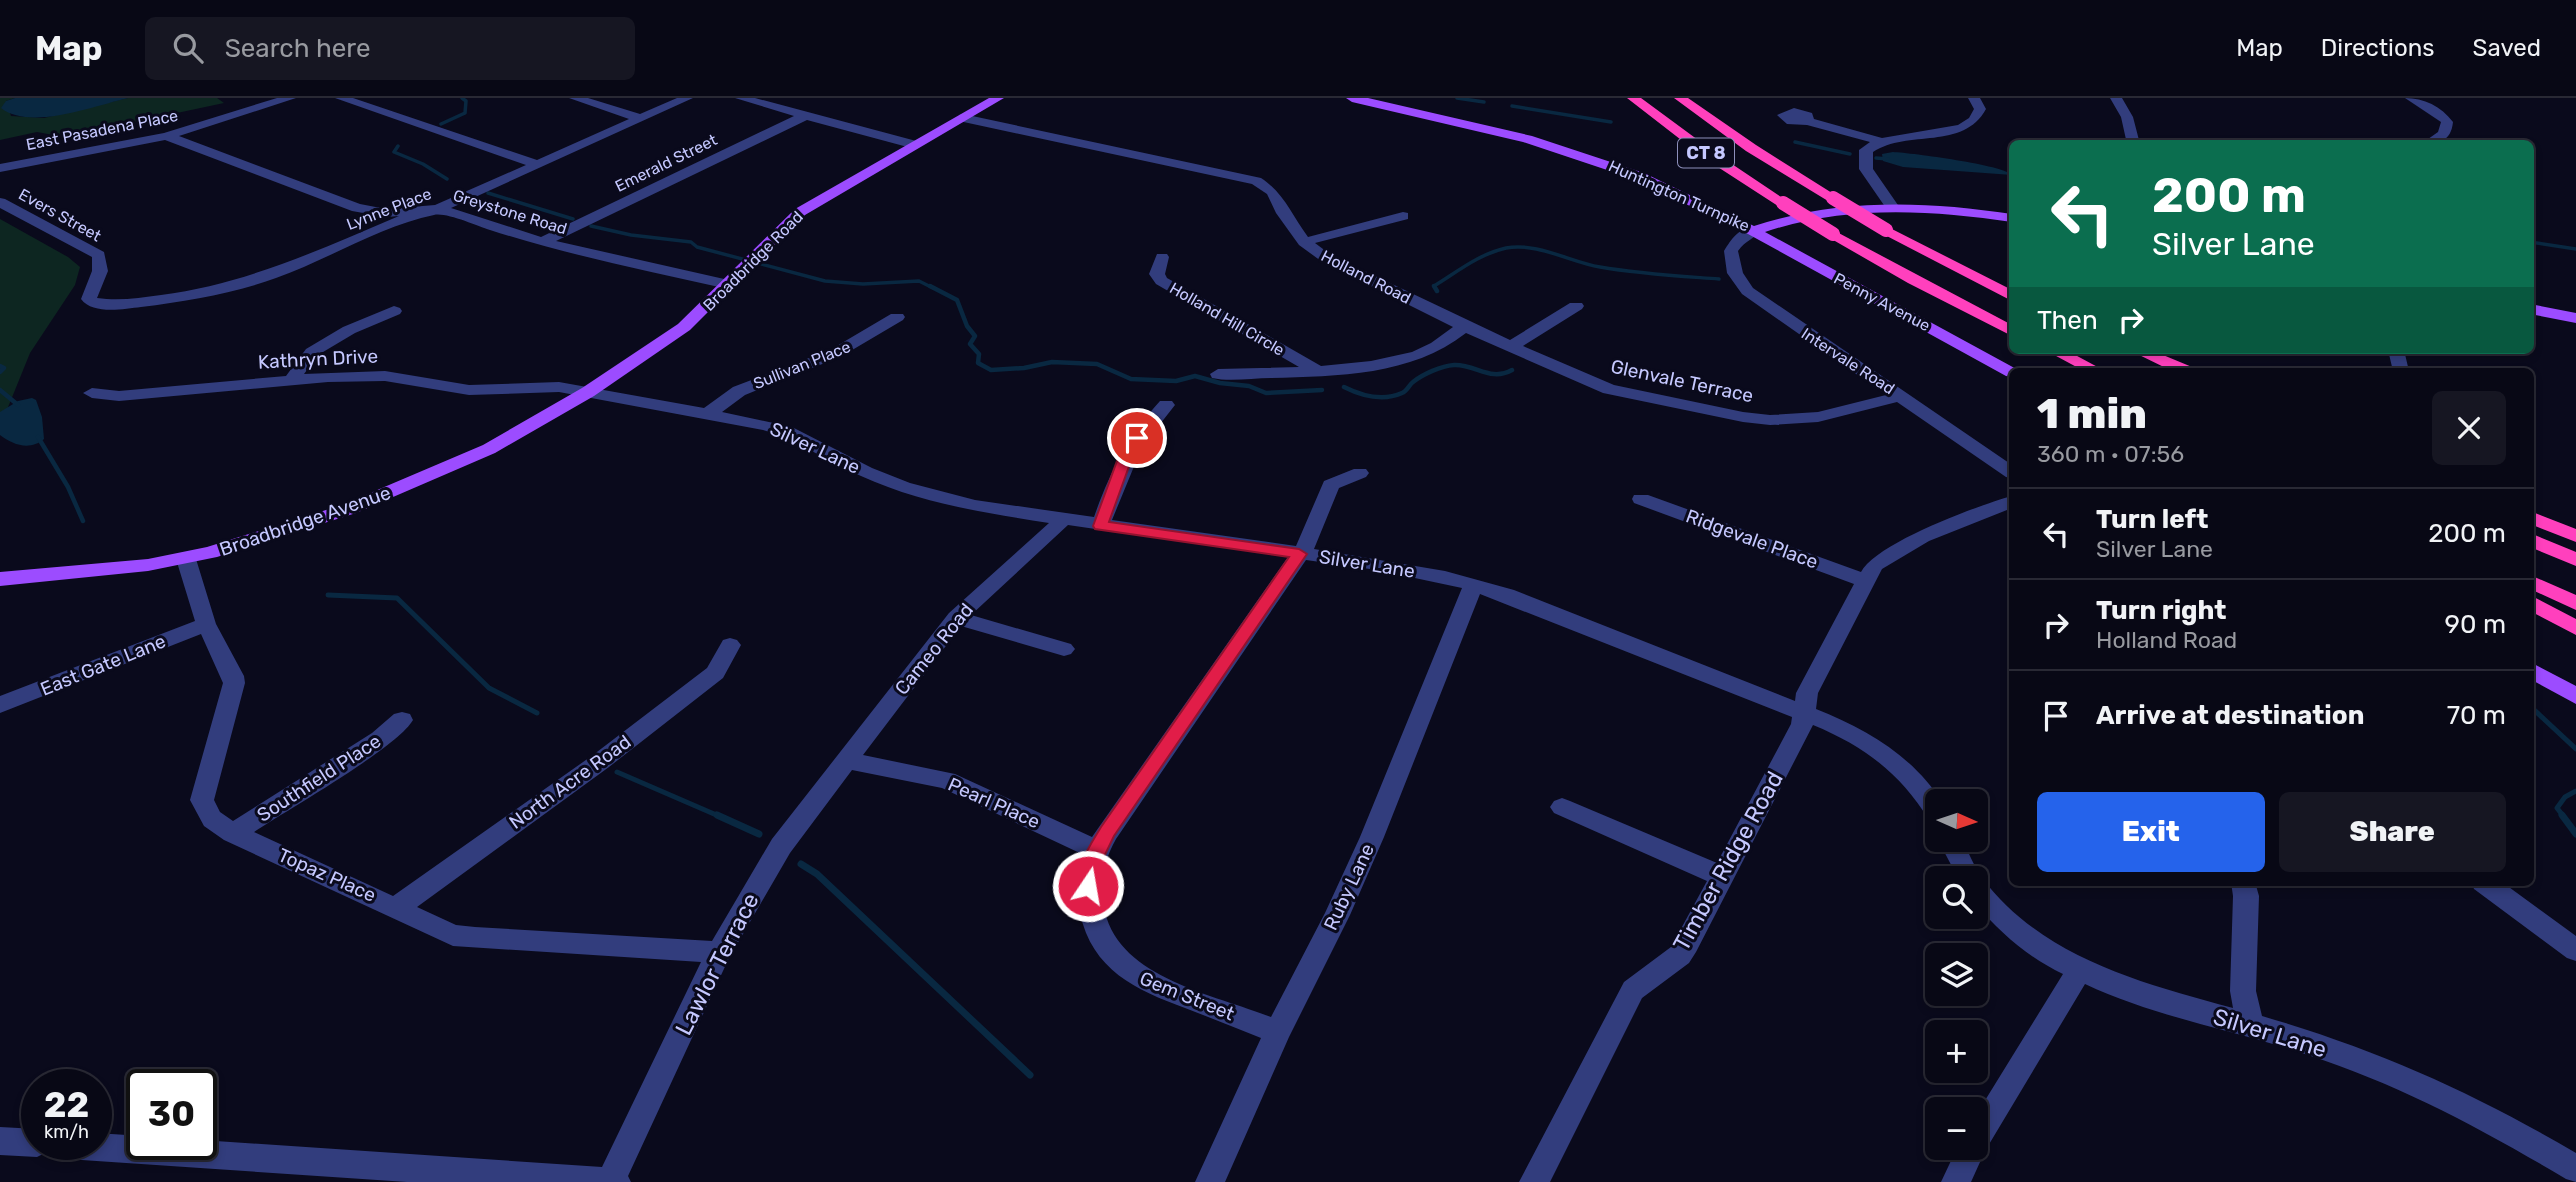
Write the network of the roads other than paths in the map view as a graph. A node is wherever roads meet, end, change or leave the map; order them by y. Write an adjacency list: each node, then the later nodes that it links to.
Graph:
1 (290, 98): 17 (street, East Pasadena Place)
2 (341, 98): 22 (street)
3 (575, 98): 14 (street)
4 (687, 98): 14 (street, Lynne Place)
5 (741, 98): 13 (street)
6 (998, 98): 15 (main road, Broadbridge Road)
7 (1352, 98): 29 (main road, Huntington Turnpike)
8 (1633, 98): 42 (highway, CT 8, bridge)
9 (1680, 98): 34 (highway, CT 8, bridge)
10 (1974, 98): 20 (street)
11 (2116, 98): 18 (street)
12 (2411, 98): 19 (street)
13 (804, 116): 21 (street); 30 (street, Emerald Street)
14 (641, 118): 22 (street, Lynne Place)
15 (963, 118): 21 (main road, Broadbridge Road); 31 (street, Holland Road)
16 (1807, 121): 20 (street)
17 (166, 136): 23 (street, East Pasadena Place); 26 (street, Greystone Road)
18 (2133, 140)
19 (2436, 140)
20 (1880, 141): 25 (street)
21 (915, 145): 33 (main road, Broadbridge Road)
22 (537, 164): 26 (street, Lynne Place)
23 (0, 168)
24 (0, 202): 35 (street, Evers Street)
25 (1892, 208): 28 (main road, Huntington Turnpike); 29 (main road, Huntington Turnpike)
26 (438, 209): 30 (street, Greystone Road); 35 (street, Lynne Place)
27 (1403, 216): 31 (street)
28 (2009, 218)
29 (1753, 231): 51 (main road, Penny Avenue); 56 (street, Intervale Road)
30 (542, 242): 33 (street, Greystone Road)
31 (1304, 242): 41 (street, Holland Road)
32 (1162, 257): 50 (street, Holland Hill Circle)
33 (733, 278): 54 (main road, Broadbridge Road)
34 (2009, 294)
35 (90, 301)
36 (1576, 306): 43 (street)
37 (2534, 310): 40 (main road)
38 (394, 311): 53 (street)
39 (897, 317): 58 (street, Sullivan Place)
40 (2576, 318)
41 (1464, 326): 43 (street, Glenvale Terrace); 50 (street)
42 (2009, 329)
43 (1512, 346): 56 (street, Glenvale Terrace)
44 (2061, 354): 47 (highway)
45 (2133, 354): 48 (highway)
46 (2146, 354): 49 (highway)
47 (2091, 368)
48 (2163, 368)
49 (2179, 368)
50 (1316, 370): 52 (street)
51 (2009, 370)
52 (1218, 374)
53 (291, 380): 54 (street, Kathryn Drive); 55 (street, Kathryn Drive)
54 (588, 392): 58 (street, Silver Lane); 69 (main road, Broadbridge Avenue)
55 (92, 393)
56 (1901, 396): 59 (street, Intervale Road)
57 (1166, 405): 65 (street)
58 (708, 414): 64 (street, Silver Lane)
59 (2009, 471)
60 (1360, 473): 68 (street, Gem Street)
61 (1640, 499): 72 (street, Ridgevale Place)
62 (2009, 503): 72 (street, Timber Ridge Road)
63 (2534, 519): 66 (highway)
64 (1063, 520): 65 (street, Silver Lane); 77 (street, Cameo Road)
65 (1100, 526): 68 (street, Silver Lane)
66 (2576, 536)
67 (2534, 541): 70 (highway)
68 (1299, 554): 74 (street, Silver Lane); 91 (street, Gem Street)
69 (186, 559): 71 (main road, Broadbridge Avenue); 78 (street, Topaz Place)
70 (2576, 560)
71 (0, 579)
72 (1864, 580): 85 (street, Timber Ridge Road)
73 (2534, 583): 75 (highway)
74 (1473, 585): 85 (street, Silver Lane); 101 (street, Ruby Lane)
75 (2576, 603)
76 (2534, 604): 79 (highway)
77 (956, 618): 81 (street); 87 (street, Cameo Road)
78 (206, 624): 84 (street, East Gate Lane); 90 (street, Topaz Place)
79 (2576, 628)
80 (730, 645): 96 (street, North Acre Road)
81 (1065, 649)
82 (2534, 671): 83 (main road)
83 (2576, 696)
84 (0, 705)
85 (1805, 711): 88 (street, Silver Lane); 92 (street, Timber Ridge Road)
86 (402, 720): 90 (street, Southfield Place)
87 (847, 761): 91 (street, Pearl Place); 98 (street, Lawlor Terrace)
88 (1925, 795)
89 (1562, 807): 92 (street)
90 (233, 833): 96 (street, Topaz Place)
91 (1096, 850): 101 (street, Gem Street)
92 (1721, 876): 111 (street, Timber Ridge Road)
93 (2244, 886): 100 (street)
94 (2488, 886): 97 (street)
95 (1988, 903): 99 (street, Silver Lane)
96 (397, 907): 98 (street, Topaz Place)
97 (2576, 950)
98 (719, 952): 108 (street, Lawlor Terrace)
99 (2078, 972): 100 (street, Silver Lane); 102 (street)
100 (2250, 1025): 107 (street, Silver Lane)
101 (1277, 1032): 110 (street, Ruby Lane)
102 (1988, 1121)
103 (0, 1141): 104 (street)
104 (21, 1142)
105 (112, 1148): 108 (street)
106 (1966, 1160): 112 (street)
107 (2576, 1169)
108 (610, 1182): 109 (street)
109 (616, 1182)
110 (1210, 1182)
111 (1534, 1182)
112 (1956, 1182)

